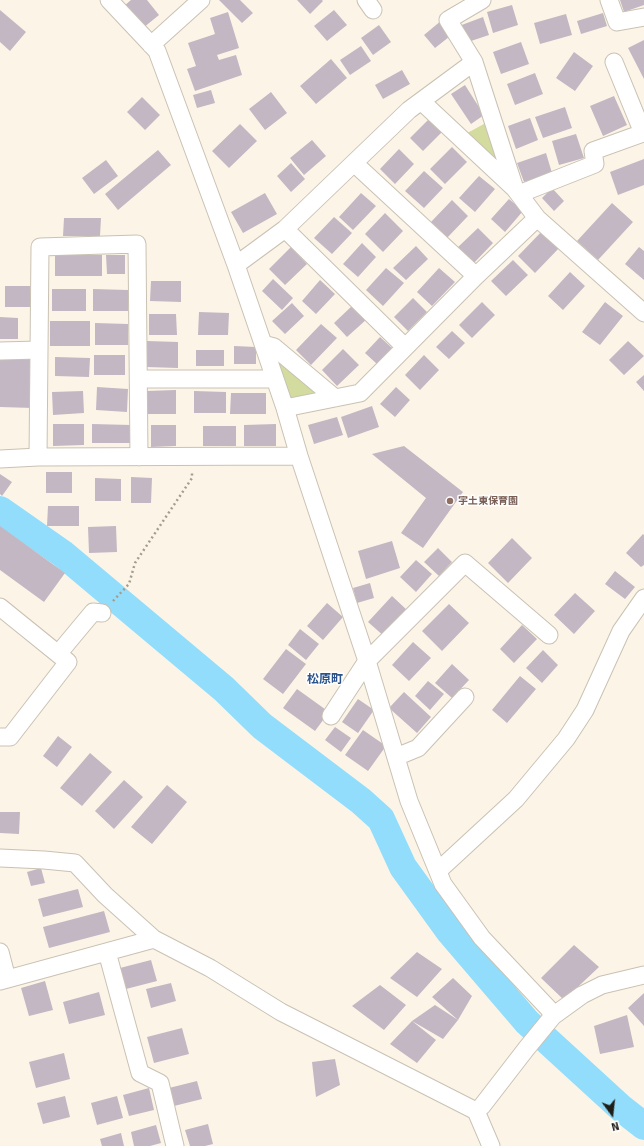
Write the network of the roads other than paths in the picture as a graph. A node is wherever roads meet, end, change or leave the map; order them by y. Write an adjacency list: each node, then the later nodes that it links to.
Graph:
1 (109, 0): 6 (street)
2 (201, 0): 6 (street)
3 (482, 0): 7 (street)
4 (609, 0): 5 (street)
5 (644, 17)
6 (151, 45): 14 (street)
7 (474, 62): 9 (street); 11 (street)
8 (614, 62): 11 (street)
9 (421, 101): 10 (street); 11 (street)
10 (354, 163): 13 (street); 15 (street)
11 (517, 191): 12 (street)
12 (538, 218): 15 (street); 16 (street)
13 (285, 229): 14 (street); 18 (street)
14 (236, 265): 17 (street)
15 (476, 276): 18 (street)
16 (644, 313)
17 (263, 344): 22 (street); 23 (street)
18 (406, 347): 23 (street)
19 (39, 350): 20 (street); 21 (street); 26 (street)
20 (0, 351)
21 (139, 379): 22 (street); 27 (street)
22 (275, 379): 24 (street)
23 (335, 398): 24 (street)
24 (285, 408): 25 (street)
25 (299, 456): 27 (street); 34 (street)
26 (38, 457): 27 (street); 28 (street)
27 (139, 457)
28 (0, 459)
29 (644, 598): 40 (street)
30 (0, 607): 33 (street)
31 (102, 613): 33 (street)
32 (549, 635): 34 (street)
33 (58, 654): 37 (street)
34 (366, 660): 36 (street); 38 (street)
35 (465, 697): 38 (street)
36 (331, 716)
37 (0, 737)
38 (396, 757): 40 (street)
39 (0, 858): 41 (street)
40 (438, 871): 46 (street)
41 (154, 939): 43 (street); 47 (street)
42 (0, 952): 45 (street)
43 (107, 952): 45 (street); 48 (street)
44 (644, 975): 46 (street)
45 (4, 980)
46 (551, 1019): 47 (street)
47 (476, 1111): 49 (street)
48 (175, 1146)
49 (491, 1146)

